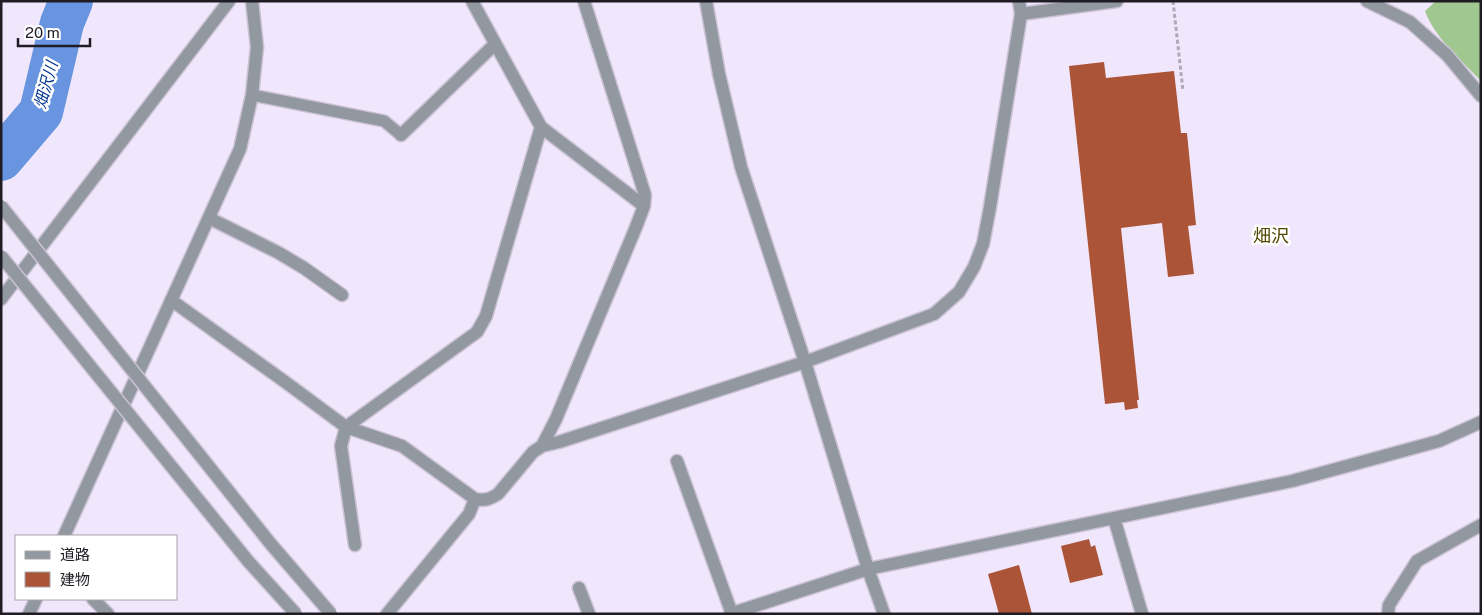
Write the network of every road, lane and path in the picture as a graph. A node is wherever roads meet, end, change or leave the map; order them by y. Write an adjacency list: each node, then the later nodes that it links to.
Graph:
1 (229, 1): 21 (street)
2 (252, 1): 12 (street)
3 (472, 1): 10 (street)
4 (584, 1): 17 (street)
5 (706, 1): 23 (street)
6 (1117, 1): 9 (street)
7 (1173, 1): 11 (path)
8 (1366, 1): 13 (street)
9 (1020, 7): 23 (street)
10 (495, 44): 14 (street); 15 (street)
11 (1183, 91)
12 (252, 95): 15 (lane); 18 (street)
13 (1481, 96)
14 (542, 127): 17 (street); 25 (street)
15 (401, 135)
16 (1, 206): 40 (street, bridge)
17 (644, 206): 26 (street)
18 (209, 218): 20 (street); 22 (street)
19 (1, 256): 39 (street, bridge)
20 (342, 295)
21 (1, 299)
22 (171, 300): 25 (street); 31 (street)
23 (805, 362): 26 (street); 33 (street)
24 (1481, 422): 29 (street)
25 (346, 427): 28 (street); 32 (street)
26 (542, 446): 28 (street)
27 (677, 460): 43 (street)
28 (475, 499): 41 (street)
29 (1114, 518): 33 (street); 45 (street)
30 (1481, 525): 46 (street)
31 (64, 535)
32 (354, 545)
33 (868, 569): 43 (street); 44 (street)
34 (579, 588): 42 (street)
35 (36, 600): 37 (street)
36 (94, 600): 38 (street)
37 (30, 614)
38 (108, 614)
39 (296, 614)
40 (331, 614)
41 (387, 614)
42 (589, 614)
43 (731, 614)
44 (884, 614)
45 (1142, 614)
46 (1388, 614)

